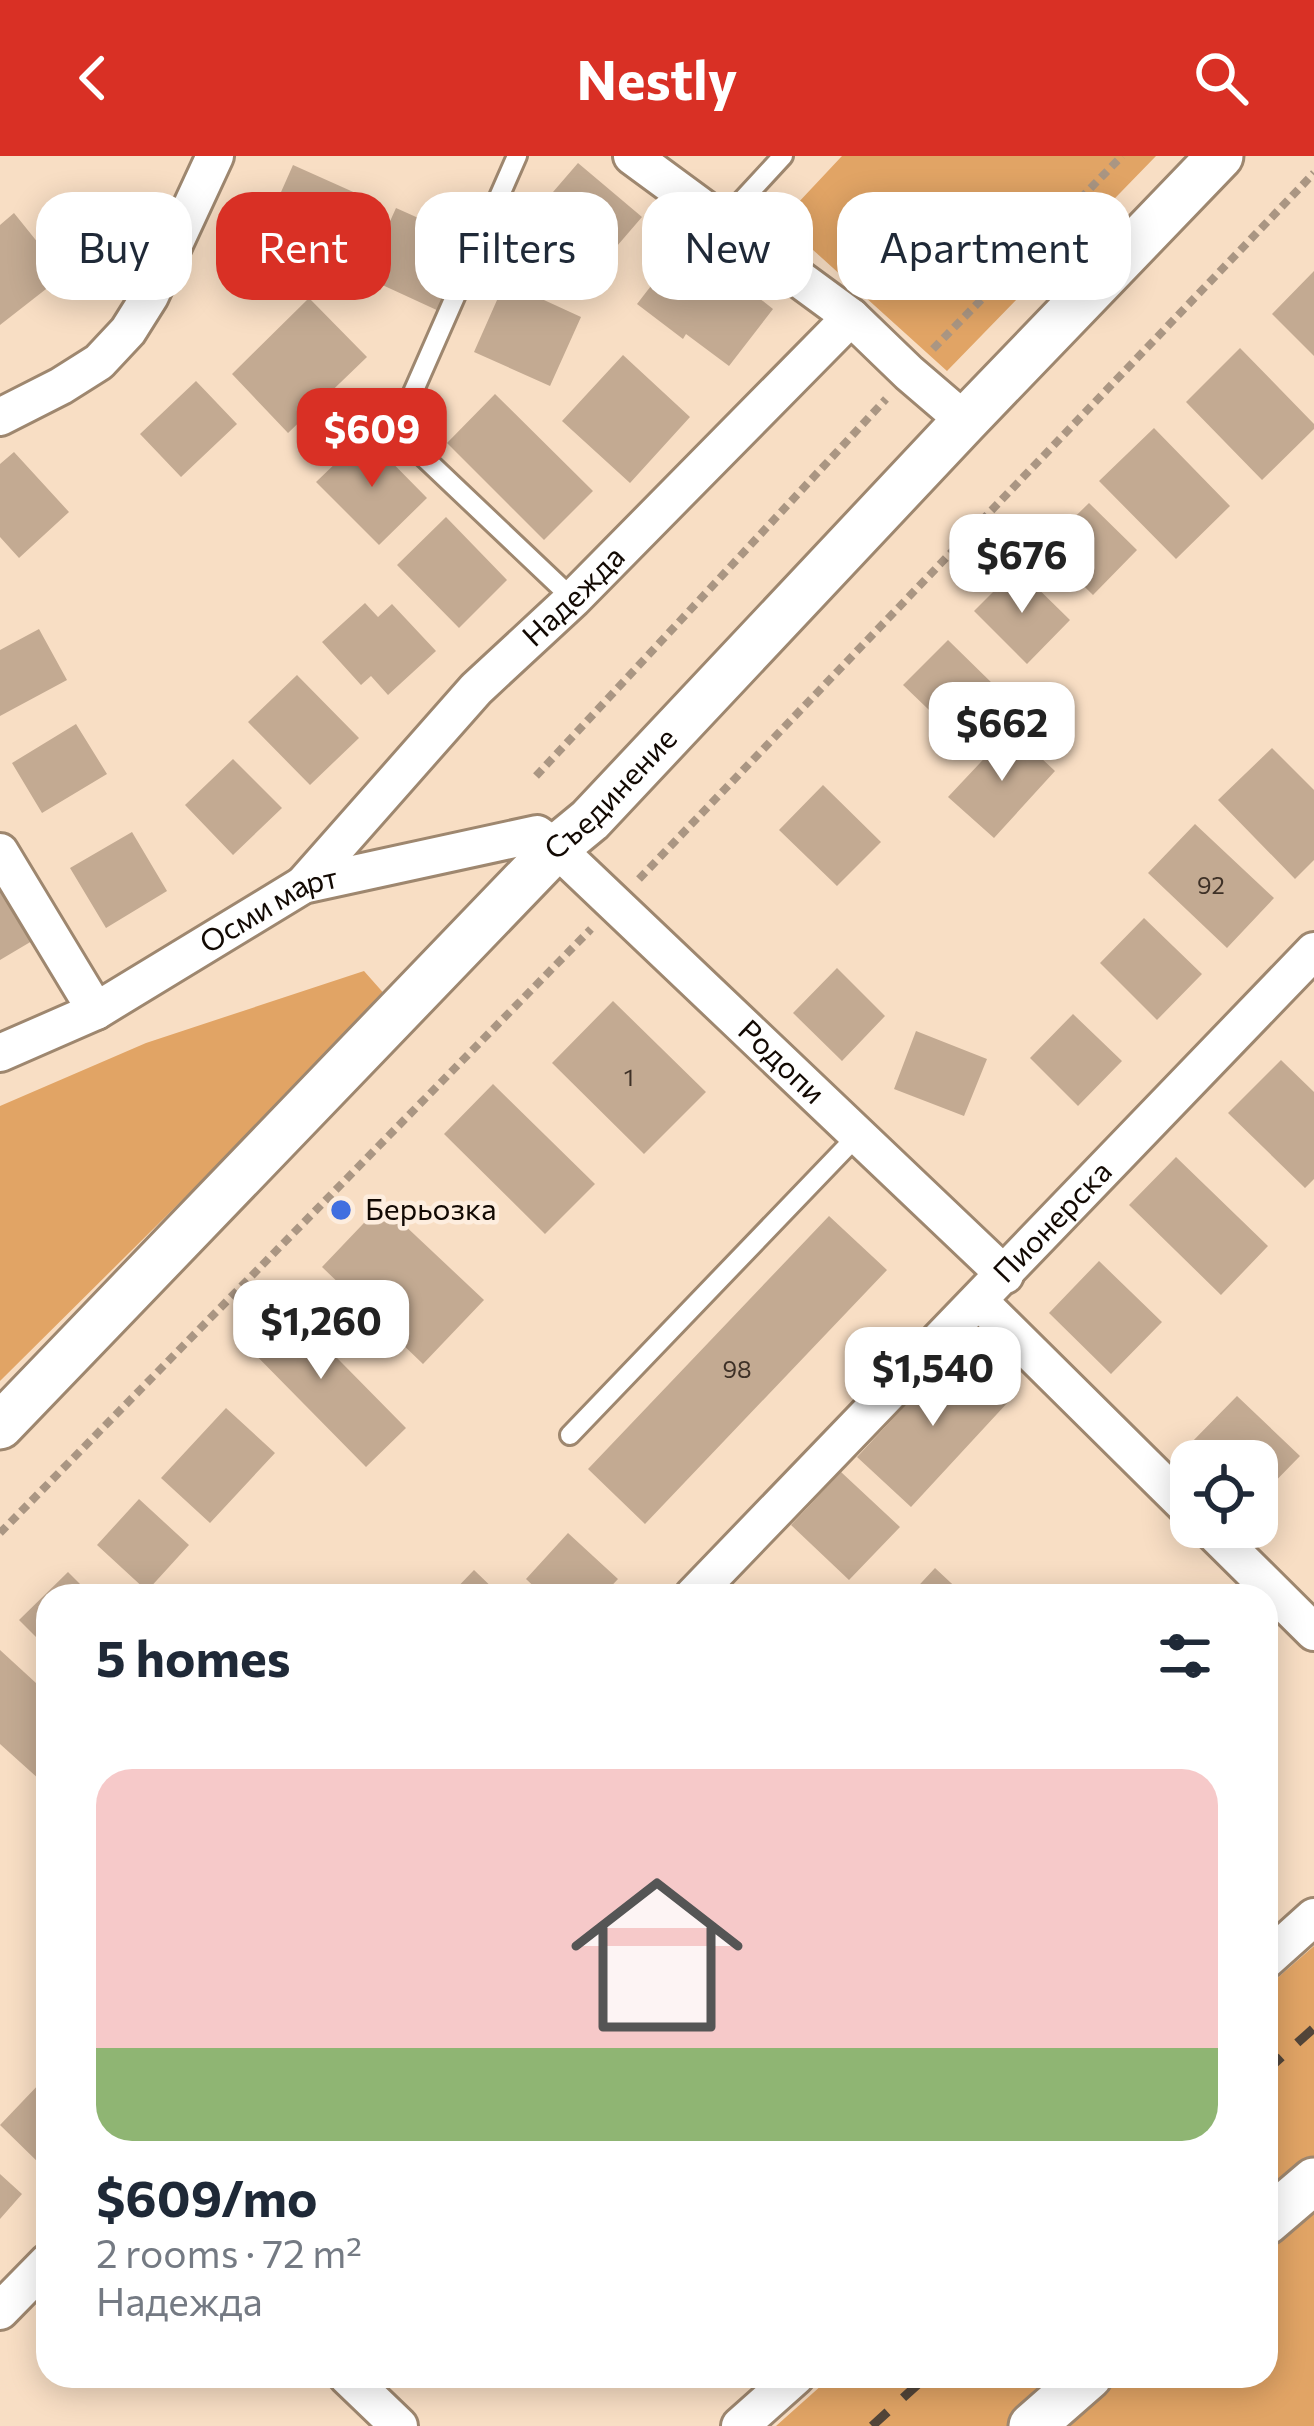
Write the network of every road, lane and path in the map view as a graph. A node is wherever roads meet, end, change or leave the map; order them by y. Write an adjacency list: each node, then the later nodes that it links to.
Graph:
1 (214, 156): 13 (street)
2 (517, 156): 15 (lane)
3 (632, 156): 8 (street)
4 (783, 156): 9 (lane)
5 (1122, 156): 12 (path)
6 (1220, 156): 14 (street, Съединение)
7 (1314, 173): 20 (path)
8 (681, 192)
9 (750, 192)
10 (813, 289): 11 (street)
11 (851, 317): 12 (street); 15 (street, Надежда)
12 (909, 373): 14 (street); 16 (path)
13 (0, 417)
14 (964, 421): 17 (street, Съединение)
15 (573, 599): 19 (street, Надежда)
16 (536, 776)
17 (561, 834): 19 (street, Осми март); 20 (street, Родопи); 26 (street, Съединение)
18 (0, 853): 22 (street)
19 (303, 885): 22 (street, Осми март)
20 (615, 904): 24 (street, Родопи); 29 (path)
21 (1314, 951): 25 (street, Пионерска)
22 (96, 1012): 23 (street, Осми март)
23 (0, 1053)
24 (858, 1135): 25 (street, Родопи); 27 (lane)
25 (992, 1288): 28 (street, Родопи); 31 (street, Пионерска)
26 (0, 1426)
27 (571, 1435)
28 (1170, 1487)
29 (0, 1532)
30 (1229, 1548): 32 (street)
31 (705, 1584)
32 (1265, 1584)
33 (1278, 1597): 34 (street)
34 (1314, 1633)
35 (1314, 1918): 36 (street)
36 (1278, 1950)
37 (1314, 2181): 38 (street)
38 (1278, 2212)
39 (36, 2274): 40 (street)
40 (0, 2311)
41 (359, 2388): 44 (street)
42 (783, 2388): 45 (street)
43 (1075, 2388): 46 (street)
44 (399, 2426)
45 (740, 2426)
46 (1032, 2426)

